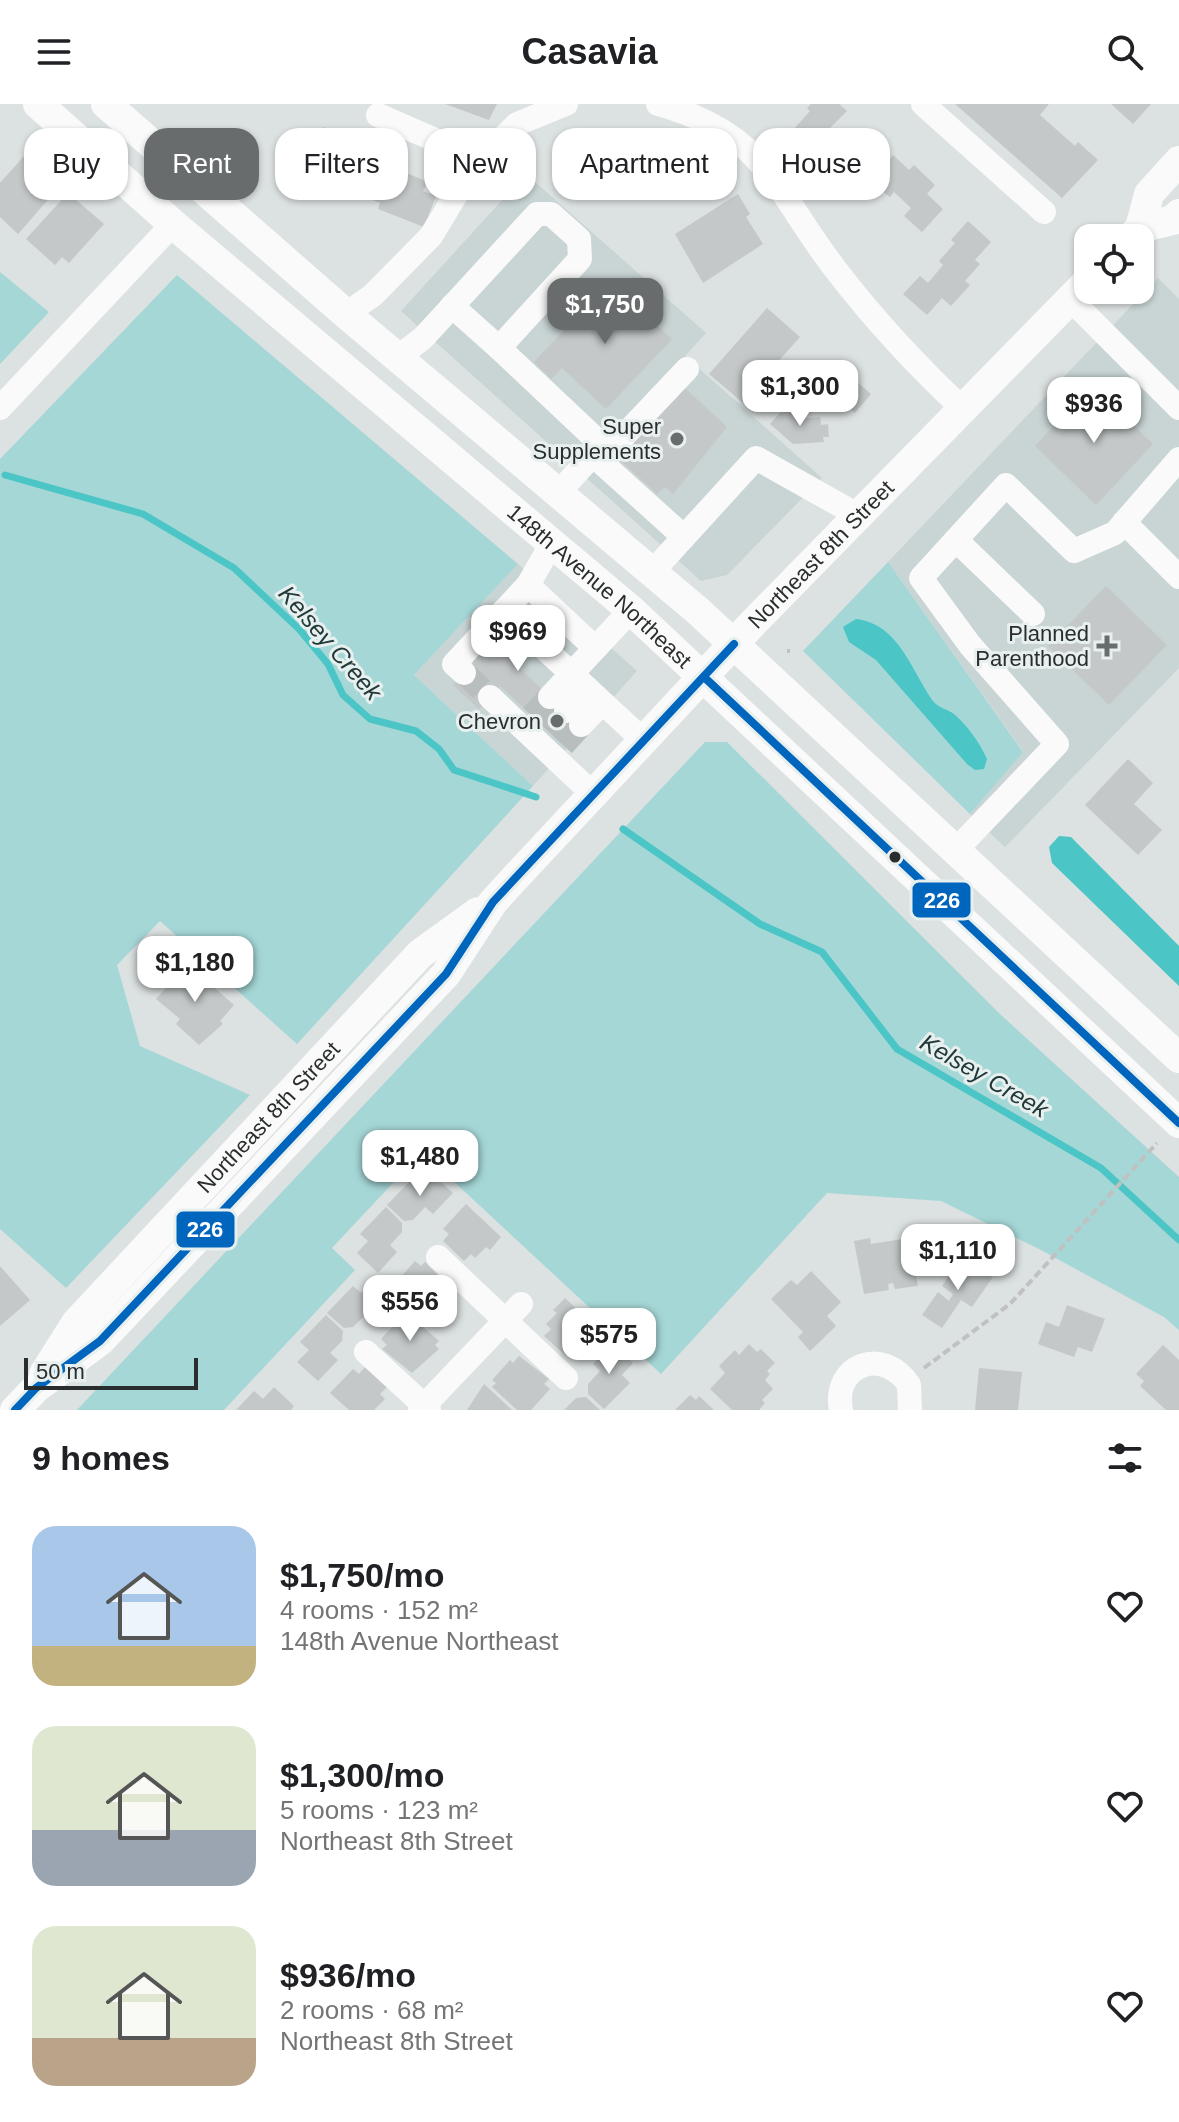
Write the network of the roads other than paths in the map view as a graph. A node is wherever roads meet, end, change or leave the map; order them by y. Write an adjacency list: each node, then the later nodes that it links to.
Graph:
1 (38, 104): 13 (main road, 148th Avenue Northeast)
2 (106, 104): 19 (main road, 148th Avenue Northeast)
3 (566, 104): 7 (street)
4 (658, 104): 26 (street)
5 (923, 104): 11 (street)
6 (378, 115): 8 (street)
7 (513, 128)
8 (424, 135)
9 (1179, 161): 14 (main road)
10 (454, 200): 19 (street)
11 (1044, 212)
12 (1179, 214): 15 (main road)
13 (173, 224): 20 (main road, 148th Avenue Northeast); 24 (street)
14 (1138, 224)
15 (1154, 226)
16 (1074, 295): 26 (main road, Northeast 8th Street)
17 (1091, 304): 25 (street)
18 (452, 306): 21 (street); 21 (street); 22 (street)
19 (346, 314): 22 (main road, 148th Avenue Northeast)
20 (295, 327): 22 (main road); 34 (main road, 148th Avenue Northeast)
21 (499, 348): 27 (street)
22 (397, 358): 29 (main road, 148th Avenue Northeast)
23 (687, 369): 27 (street)
24 (0, 408)
25 (1179, 408)
26 (965, 411): 30 (main road, Northeast 8th Street)
27 (598, 450): 29 (street); 32 (street)
28 (1179, 459): 31 (street)
29 (559, 492): 35 (main road, 148th Avenue Northeast)
30 (861, 517): 32 (street); 41 (main road, Northeast 8th Street)
31 (1124, 522): 33 (street); 36 (street)
32 (684, 537): 35 (street)
33 (956, 540): 40 (street); 49 (street)
34 (552, 543): 37 (street); 38 (main road, 148th Avenue Northeast)
35 (653, 571): 41 (main road, 148th Avenue Northeast)
36 (1179, 577)
37 (528, 585): 39 (street); 42 (street)
38 (631, 610): 42 (street); 44 (main road, 148th Avenue Northeast)
39 (504, 611): 43 (street); 45 (street)
40 (1033, 614)
41 (734, 644): 44 (main road, Northeast 8th Street); 49 (main road, 148th Avenue Northeast)
42 (595, 648): 45 (street)
43 (464, 673)
44 (704, 677): 47 (main road, Northeast 8th Street); 50 (main road, 148th Avenue Northeast)
45 (587, 688): 45 (street); 47 (street)
46 (490, 697): 48 (street)
47 (644, 741): 48 (main road, Northeast 8th Street)
48 (593, 794): 58 (main road, Northeast 8th Street)
49 (955, 851): 51 (main road, 148th Avenue Northeast)
50 (1059, 1012): 51 (main road); 52 (main road, 148th Avenue Northeast)
51 (1173, 1052)
52 (1168, 1133)
53 (438, 1257): 54 (street)
54 (513, 1312): 56 (street); 57 (street)
55 (366, 1352): 57 (street)
56 (566, 1378)
57 (424, 1408)
58 (15, 1410)
59 (841, 1410): 60 (street)
60 (910, 1410)

